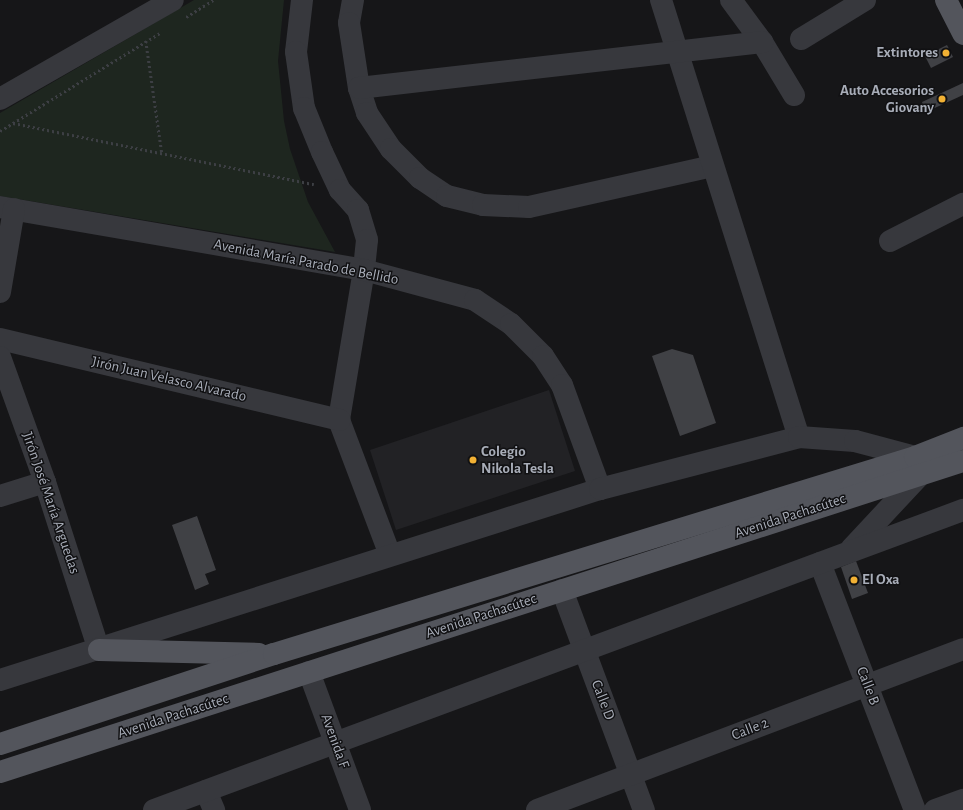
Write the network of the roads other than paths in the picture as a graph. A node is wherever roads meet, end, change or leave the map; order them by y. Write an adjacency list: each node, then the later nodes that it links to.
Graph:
1 (173, 0): 14 (street)
2 (302, 0): 19 (street)
3 (353, 0): 12 (street)
4 (660, 0): 11 (street)
5 (731, 0): 10 (street)
6 (865, 0): 9 (street)
7 (946, 0): 8 (main road)
8 (963, 34)
9 (801, 39)
10 (762, 42): 11 (street); 13 (street)
11 (676, 50): 12 (street); 15 (street)
12 (359, 88): 15 (street)
13 (794, 95)
14 (0, 99)
15 (712, 166): 24 (street)
16 (963, 204): 18 (street)
17 (7, 208): 19 (street, Avenida María Parado de Bellido); 20 (street)
18 (890, 241)
19 (364, 270): 23 (street); 29 (street, Avenida María Parado de Bellido)
20 (0, 292)
21 (0, 339): 23 (street, Jirón Juan Velasco Alvarado)
22 (0, 358): 28 (street, Jirón José María Arguedas)
23 (339, 420): 33 (street)
24 (799, 437): 27 (street); 29 (street)
25 (963, 438): 27 (main road, Avenida Pachacútec)
26 (963, 461): 27 (main road, Avenida Pachacútec)
27 (918, 465): 32 (street); 35 (main road, Avenida Pachacútec); 39 (main road, Avenida Pachacútec)
28 (45, 482): 30 (street); 37 (street, Jirón José María Arguedas)
29 (600, 489): 33 (street)
30 (0, 496)
31 (963, 510): 32 (street)
32 (848, 553): 34 (street)
33 (390, 555): 37 (street)
34 (820, 563): 38 (street); 42 (street, Calle B)
35 (562, 590): 38 (street, Calle D); 40 (main road, Avenida Pachacútec)
36 (963, 649): 42 (street, Calle 2)
37 (99, 650): 39 (main road); 41 (street)
38 (584, 651): 43 (street); 46 (street, Calle D)
39 (274, 654): 44 (main road, Avenida Pachacútec)
40 (309, 672): 43 (street, Avenida F); 45 (main road, Avenida Pachacútec)
41 (0, 680)
42 (867, 685): 46 (street, Calle 2); 53 (street, Calle B)
43 (335, 743): 47 (street); 50 (street, Avenida F)
44 (0, 744)
45 (0, 772)
46 (631, 774): 51 (street, Calle 2); 52 (street, Calle D)
47 (210, 800): 49 (street)
48 (963, 800): 54 (street)
49 (154, 810)
50 (360, 810)
51 (537, 810)
52 (644, 810)
53 (915, 810)
54 (935, 810)

